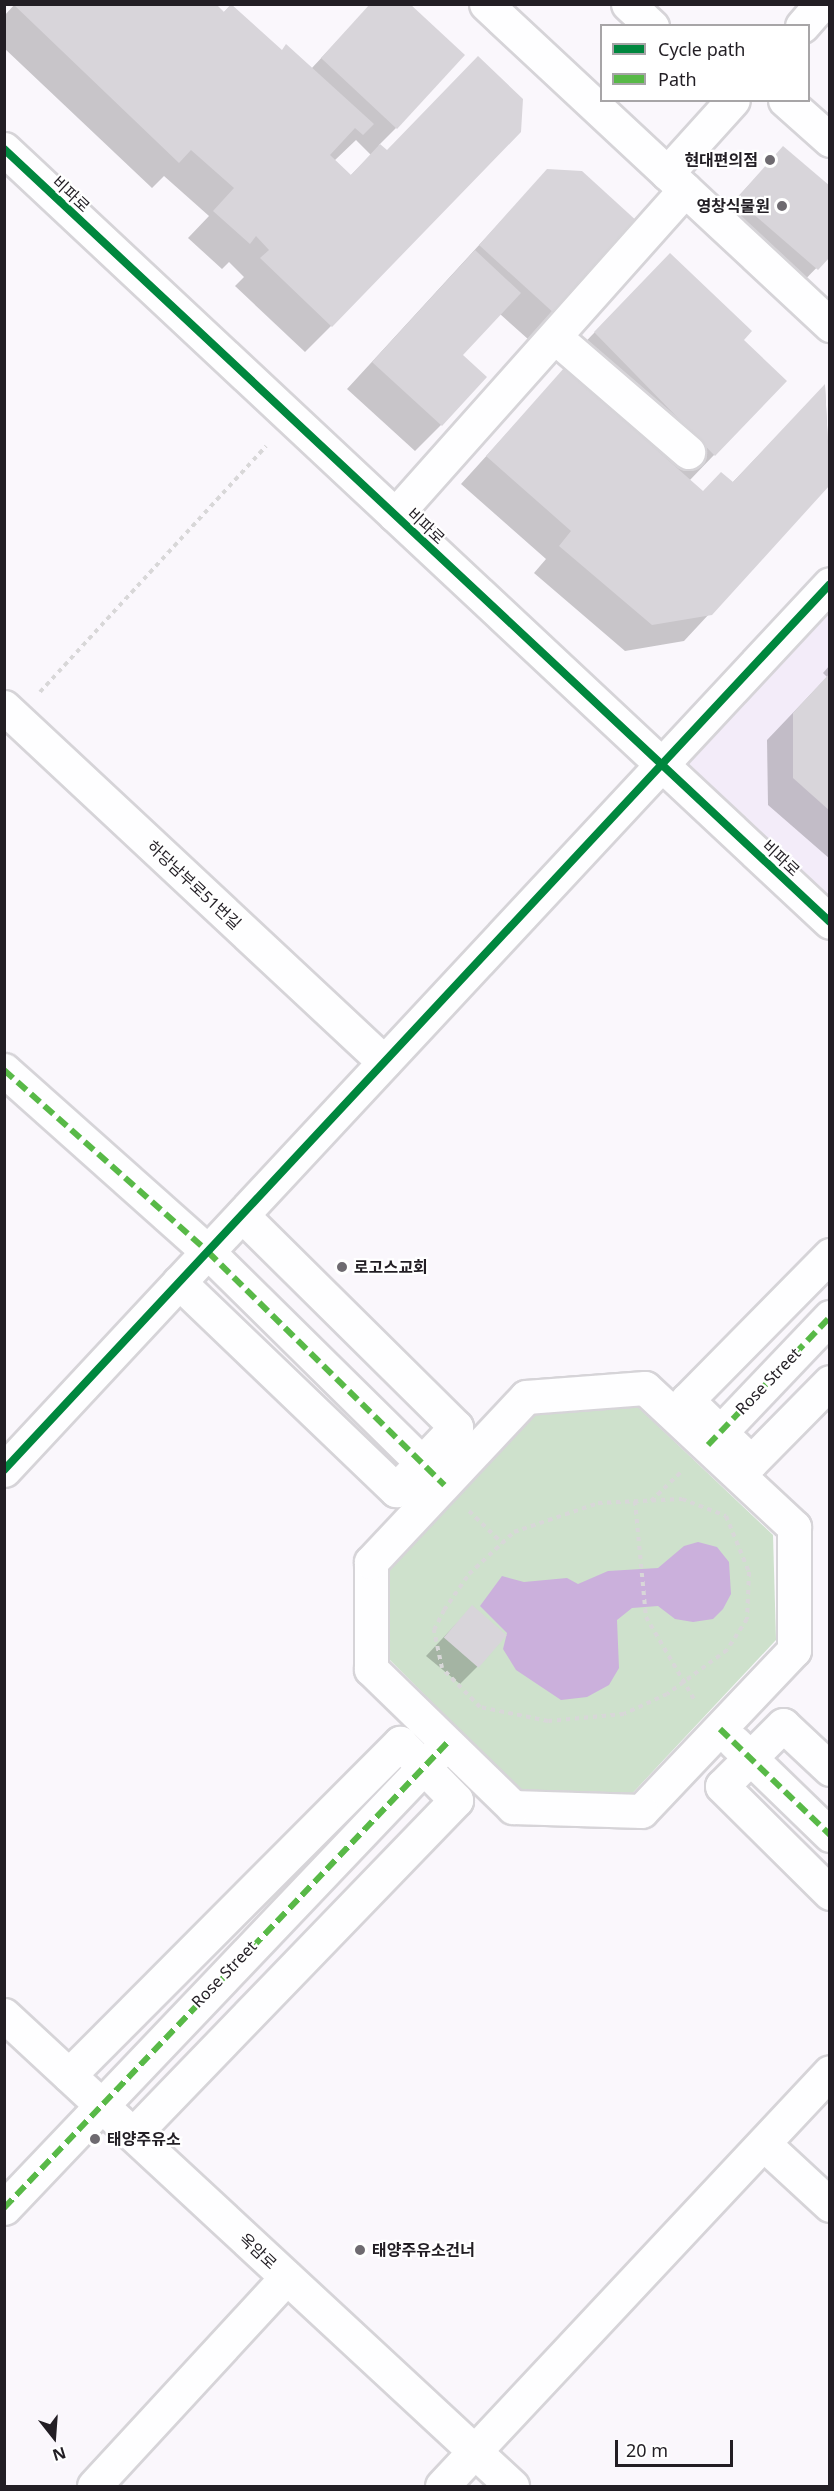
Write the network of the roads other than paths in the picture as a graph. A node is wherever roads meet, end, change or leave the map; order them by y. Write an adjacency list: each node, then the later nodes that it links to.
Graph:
1 (486, 4): 10 (street)
2 (628, 4): 4 (street)
3 (821, 4): 5 (street)
4 (650, 24)
5 (804, 24)
6 (732, 102): 10 (street)
7 (787, 102): 8 (street)
8 (830, 140)
9 (4, 149): 14 (street, 비파로)
10 (676, 182): 11 (street); 12 (street)
11 (830, 325)
12 (555, 337): 13 (street); 14 (street)
13 (688, 452)
14 (395, 515): 17 (street, 비파로)
15 (830, 584): 17 (street)
16 (10, 712): 19 (street, 하당남부로51번길)
17 (662, 764): 18 (street, 비파로); 19 (street)
18 (830, 922)
19 (384, 1062): 21 (street)
20 (4, 1070): 22 (street)
21 (242, 1215): 22 (street); 29 (street)
22 (207, 1252): 24 (street); 29 (street)
23 (830, 1255): 27 (street)
24 (179, 1282): 28 (street); 29 (street)
25 (830, 1317): 27 (street, Rose Street)
26 (830, 1382): 27 (street)
27 (714, 1438): 29 (street); 30 (street)
28 (10, 1453)
29 (433, 1474): 31 (street)
30 (720, 1729): 31 (street); 32 (street)
31 (447, 1743): 33 (street, Rose Street)
32 (750, 1757): 34 (street); 35 (street); 36 (street)
33 (424, 1767): 39 (street); 40 (street, Rose Street); 41 (street)
34 (830, 1768)
35 (830, 1835)
36 (830, 1893)
37 (4, 2015): 39 (street, 옥암로)
38 (830, 2072): 42 (street)
39 (69, 2075): 40 (street, 옥암로)
40 (99, 2103): 41 (street, 옥암로); 44 (street, Rose Street)
41 (133, 2133): 45 (street, 옥암로)
42 (764, 2144): 43 (street); 46 (street)
43 (830, 2205)
44 (4, 2208)
45 (287, 2277): 46 (street, 옥암로); 47 (street)
46 (474, 2451): 48 (street); 49 (street, 옥암로)
47 (94, 2487)
48 (442, 2487)
49 (512, 2487)

